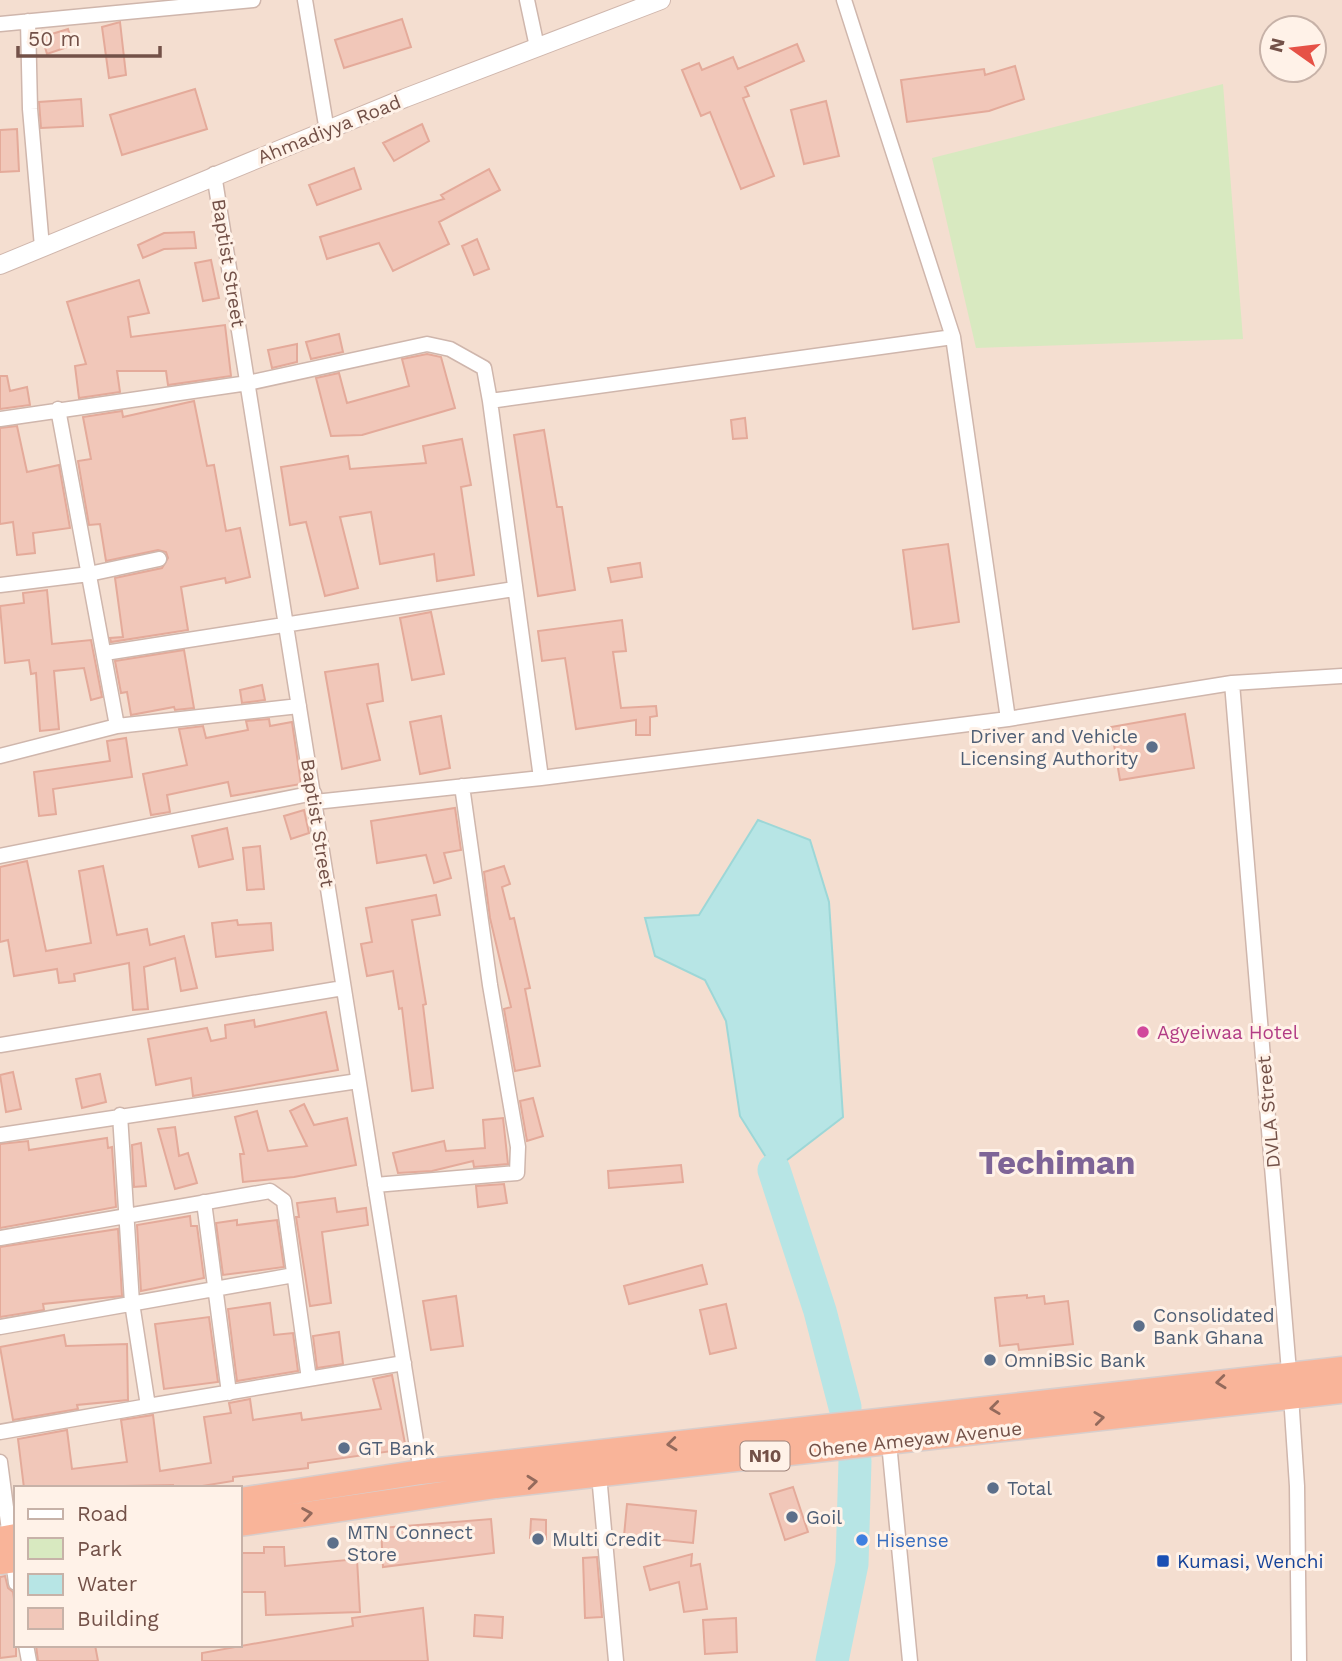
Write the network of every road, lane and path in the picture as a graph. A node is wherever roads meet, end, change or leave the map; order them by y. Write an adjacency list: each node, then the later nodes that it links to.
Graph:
1 (253, 0): 6 (street)
2 (305, 0): 9 (street)
3 (527, 0): 8 (street)
4 (661, 0): 8 (street, Ahmadiyya Road)
5 (844, 0): 13 (street)
6 (27, 21): 7 (street); 11 (street)
7 (0, 24)
8 (537, 47): 9 (street, Ahmadiyya Road)
9 (327, 131): 10 (street, Ahmadiyya Road)
10 (214, 174): 11 (street, Ahmadiyya Road); 14 (street, Baptist Street)
11 (41, 247): 12 (street, Ahmadiyya Road)
12 (0, 265)
13 (953, 337): 15 (street); 27 (street)
14 (248, 383): 15 (street); 16 (street); 22 (street, Baptist Street)
15 (490, 401): 21 (street)
16 (58, 409): 17 (street); 19 (street)
17 (0, 419)
18 (159, 559): 19 (street)
19 (89, 574): 20 (street); 23 (street)
20 (0, 585)
21 (514, 589): 22 (street); 30 (street)
22 (287, 625): 23 (street); 26 (street, Baptist Street)
23 (105, 653): 28 (street)
24 (1342, 676): 25 (street)
25 (1232, 683): 27 (street); 50 (street, DVLA Street)
26 (299, 706): 28 (street); 32 (street, Baptist Street)
27 (1008, 719): 30 (street)
28 (117, 726): 29 (street)
29 (0, 756)
30 (541, 778): 31 (street)
31 (462, 786): 32 (street); 39 (street)
32 (314, 798): 33 (street); 34 (street, Baptist Street)
33 (0, 856)
34 (343, 988): 35 (street); 36 (street, Baptist Street)
35 (0, 1045)
36 (358, 1081): 37 (street); 39 (street, Baptist Street)
37 (120, 1115): 38 (street); 41 (street)
38 (0, 1135)
39 (375, 1185): 47 (street, Baptist Street)
40 (204, 1202): 41 (street); 43 (street); 44 (street)
41 (127, 1215): 42 (street); 45 (street)
42 (0, 1238)
43 (294, 1275): 44 (street); 49 (street)
44 (215, 1289): 45 (street); 52 (street)
45 (132, 1303): 46 (street); 53 (street)
46 (0, 1327)
47 (404, 1363): 49 (street); 60 (street, Baptist Street)
48 (1342, 1369): 50 (highway, Ohene Ameyaw Avenue / N10)
49 (309, 1379): 52 (street)
50 (1290, 1385): 51 (highway, Ohene Ameyaw Avenue / N10); 54 (highway, Ohene Ameyaw Avenue / N10); 67 (street, DVLA Street)
51 (1342, 1391)
52 (229, 1392): 53 (street)
53 (148, 1406): 55 (street)
54 (955, 1424): 56 (highway, Ohene Ameyaw Avenue / N10); 57 (highway, Ohene Ameyaw Avenue / N10)
55 (0, 1432)
56 (811, 1440): 57 (highway, Ohene Ameyaw Avenue / N10); 58 (highway, Ohene Ameyaw Avenue / N10)
57 (889, 1443): 66 (street)
58 (710, 1451): 60 (highway, Ohene Ameyaw Avenue / N10, one-way to 60); 61 (highway, Ohene Ameyaw Avenue / N10)
59 (0, 1462): 64 (street)
60 (421, 1472): 62 (highway, Ohene Ameyaw Avenue / N10)
61 (599, 1475): 63 (highway, Ohene Ameyaw Avenue / N10, one-way to 61); 65 (street)
62 (242, 1500)
63 (242, 1524)
64 (10, 1554)
65 (616, 1661)
66 (910, 1661)
67 (1299, 1661)

